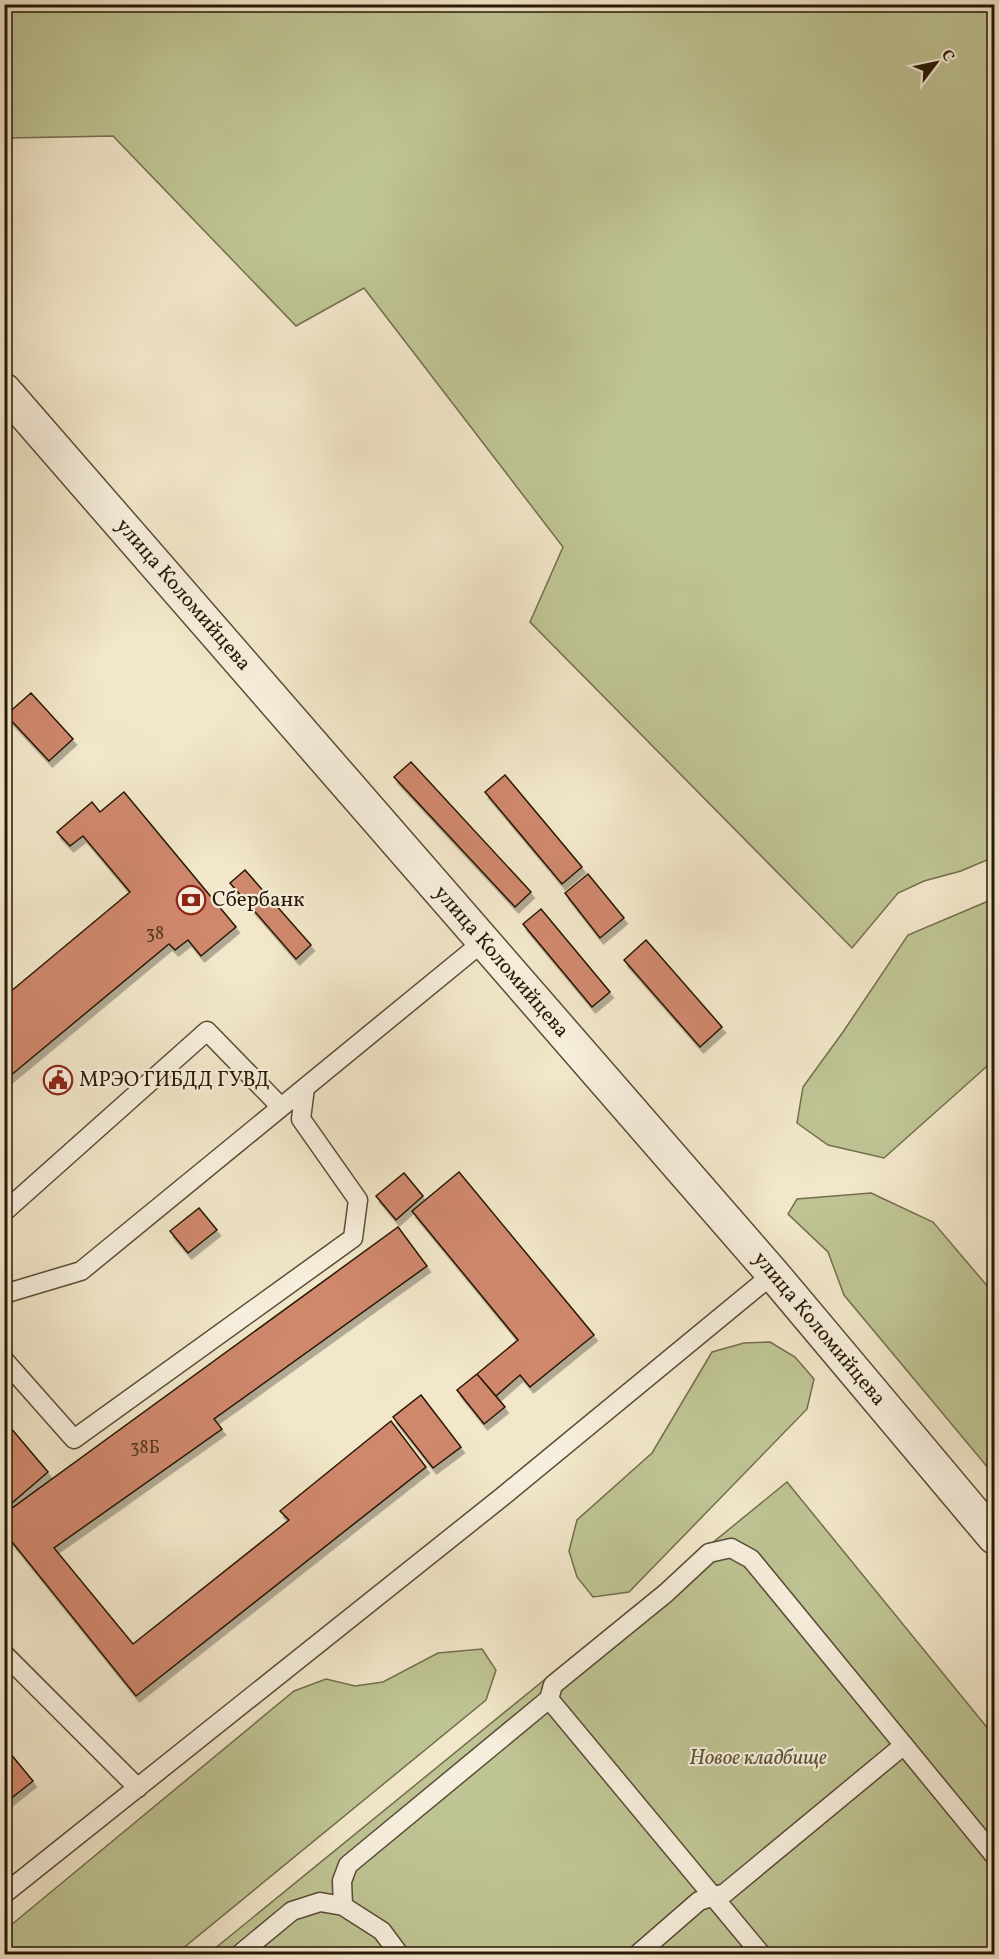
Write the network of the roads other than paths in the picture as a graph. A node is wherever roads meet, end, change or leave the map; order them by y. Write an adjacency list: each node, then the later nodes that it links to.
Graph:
1 (4, 390): 2 (street, улица Коломийцева)
2 (484, 941): 3 (lane); 6 (street, улица Коломийцева)
3 (305, 1088): 4 (lane); 8 (lane)
4 (281, 1107): 5 (lane); 7 (lane)
5 (4, 1212)
6 (773, 1274): 9 (street, улица Коломийцева); 13 (lane)
7 (4, 1294)
8 (4, 1360)
9 (994, 1537)
10 (4, 1654): 13 (lane)
11 (549, 1699): 12 (lane); 16 (lane); 17 (lane)
12 (904, 1745): 14 (lane); 16 (lane)
13 (138, 1788): 15 (lane)
14 (994, 1855)
15 (4, 1894)
16 (712, 1897): 20 (lane); 21 (lane)
17 (343, 1906): 18 (lane); 19 (lane)
18 (240, 1954)
19 (399, 1954)
20 (638, 1954)
21 (761, 1954)

